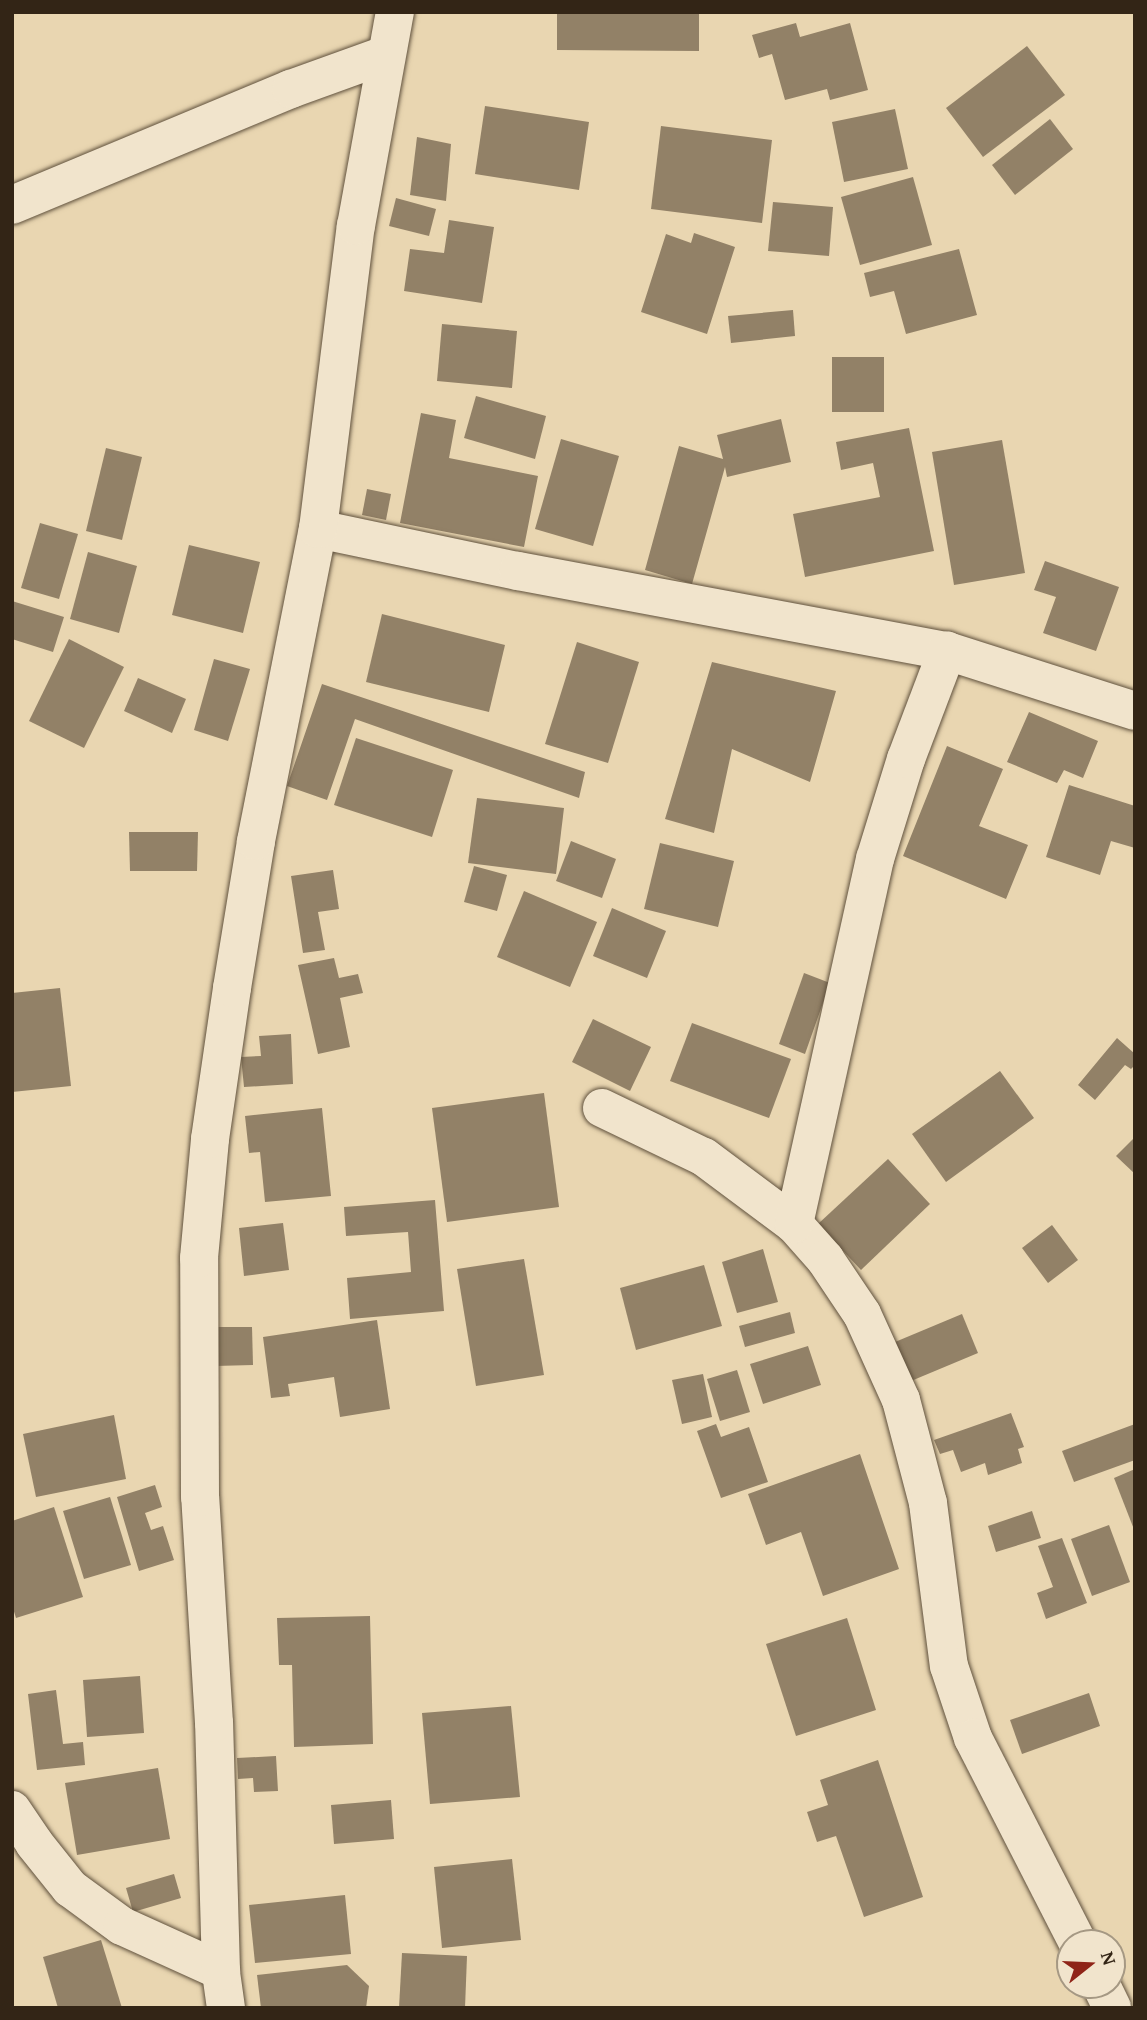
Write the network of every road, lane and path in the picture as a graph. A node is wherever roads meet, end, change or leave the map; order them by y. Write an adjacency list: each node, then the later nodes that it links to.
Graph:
1 (395, 12): 2 (street)
2 (385, 55): 3 (street); 4 (street)
3 (12, 205)
4 (318, 529): 5 (street); 11 (street)
5 (947, 651): 6 (street); 8 (street)
6 (1135, 711)
7 (602, 1108): 8 (street)
8 (794, 1224): 10 (street)
9 (12, 1810): 11 (street)
10 (1071, 1929)
11 (223, 1989)

